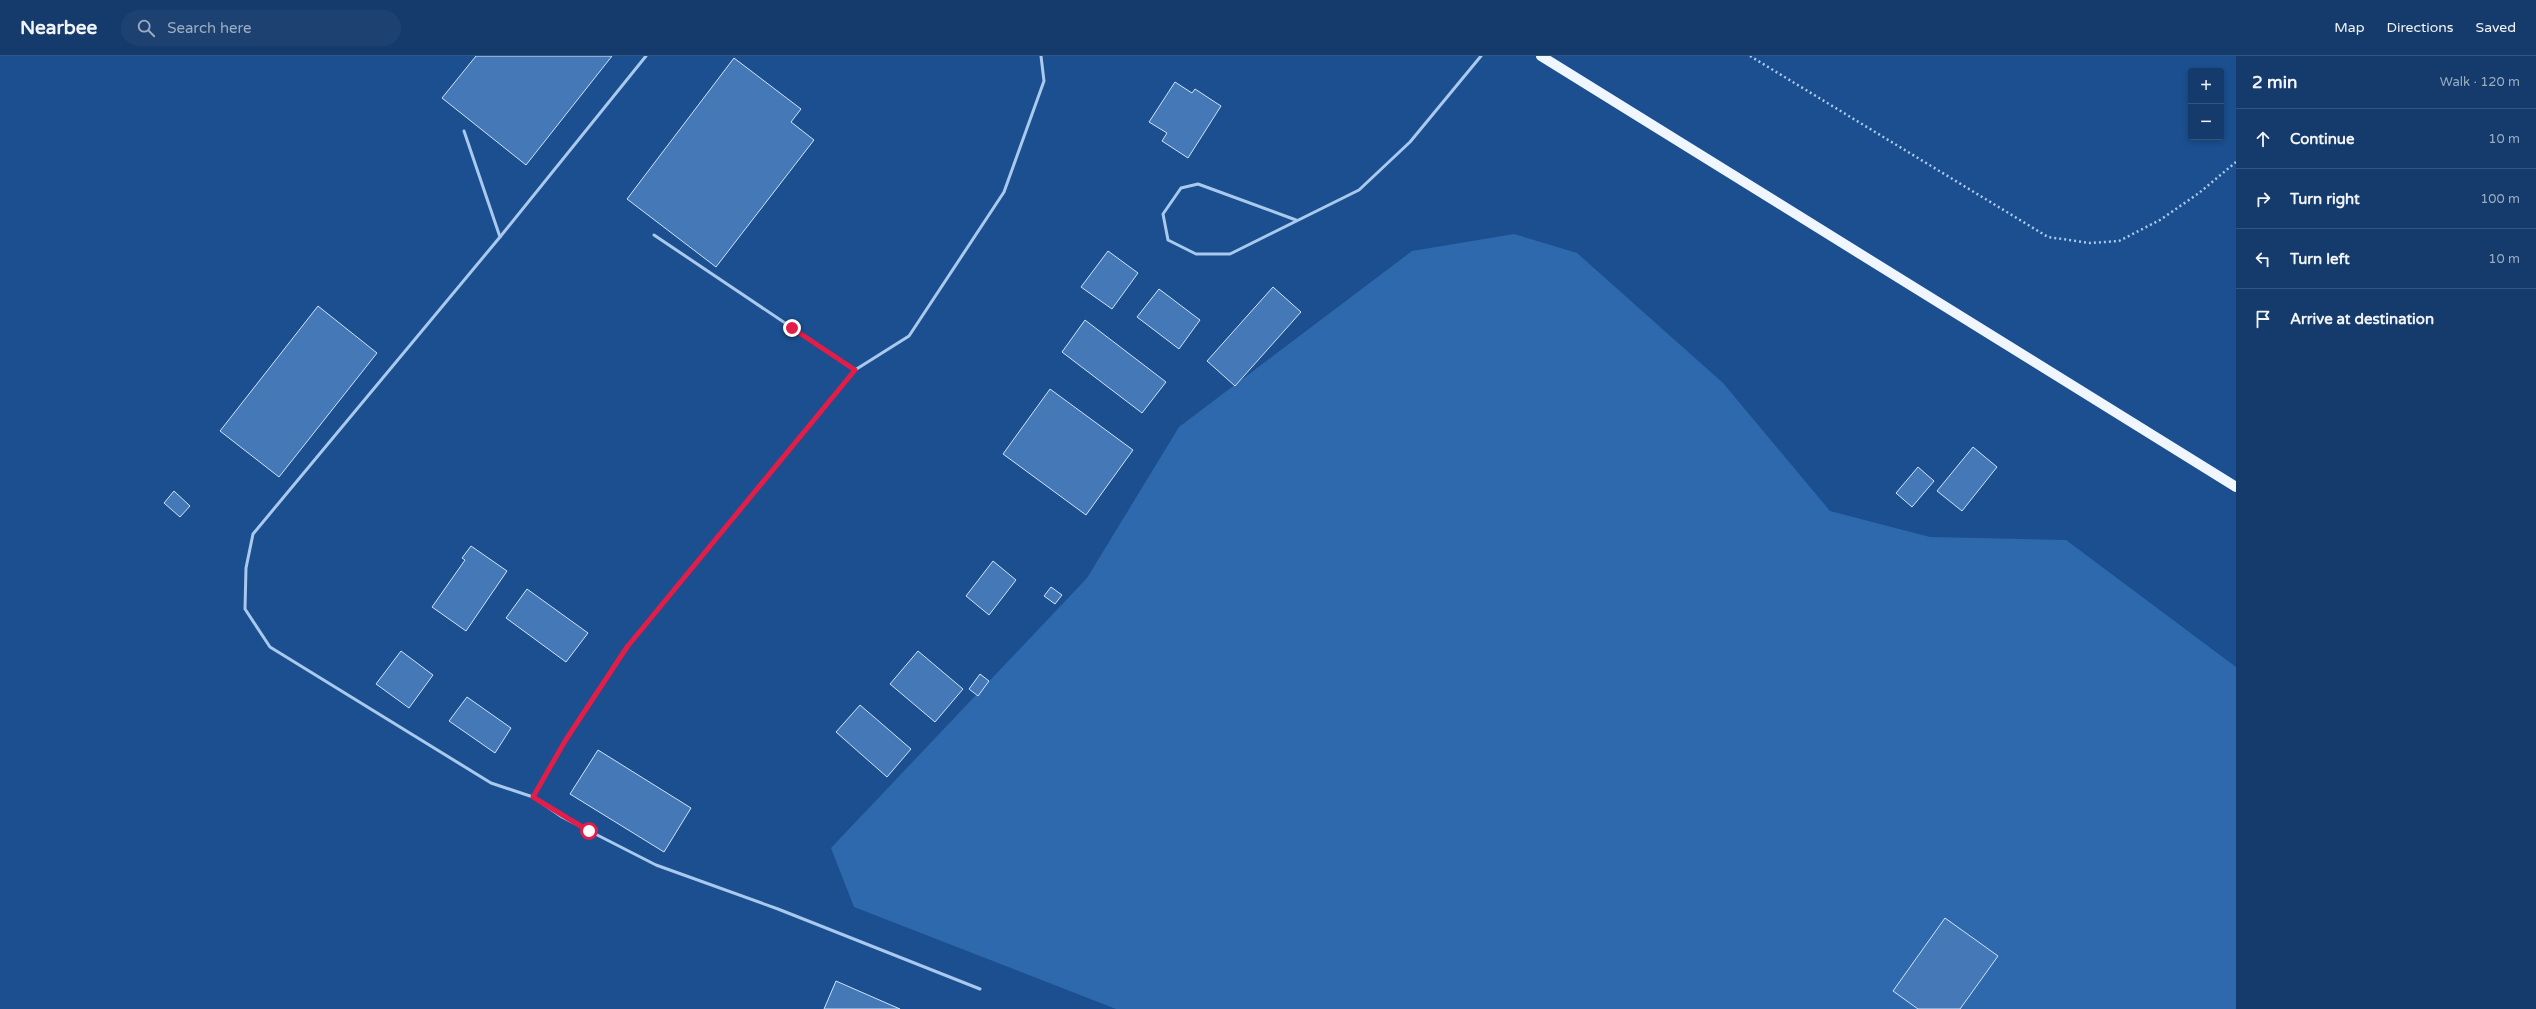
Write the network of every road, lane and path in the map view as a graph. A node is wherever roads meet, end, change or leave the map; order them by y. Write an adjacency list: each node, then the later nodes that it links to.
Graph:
1 (646, 56): 10 (lane)
2 (1041, 56): 11 (lane)
3 (1481, 56): 8 (lane)
4 (1541, 56): 12 (main road)
5 (1750, 56): 7 (path)
6 (464, 131): 10 (lane)
7 (2236, 162)
8 (1296, 220): 8 (lane)
9 (654, 235): 11 (lane)
10 (500, 236): 13 (lane)
11 (855, 370): 13 (lane)
12 (2236, 487)
13 (533, 797): 14 (lane)
14 (980, 989)

